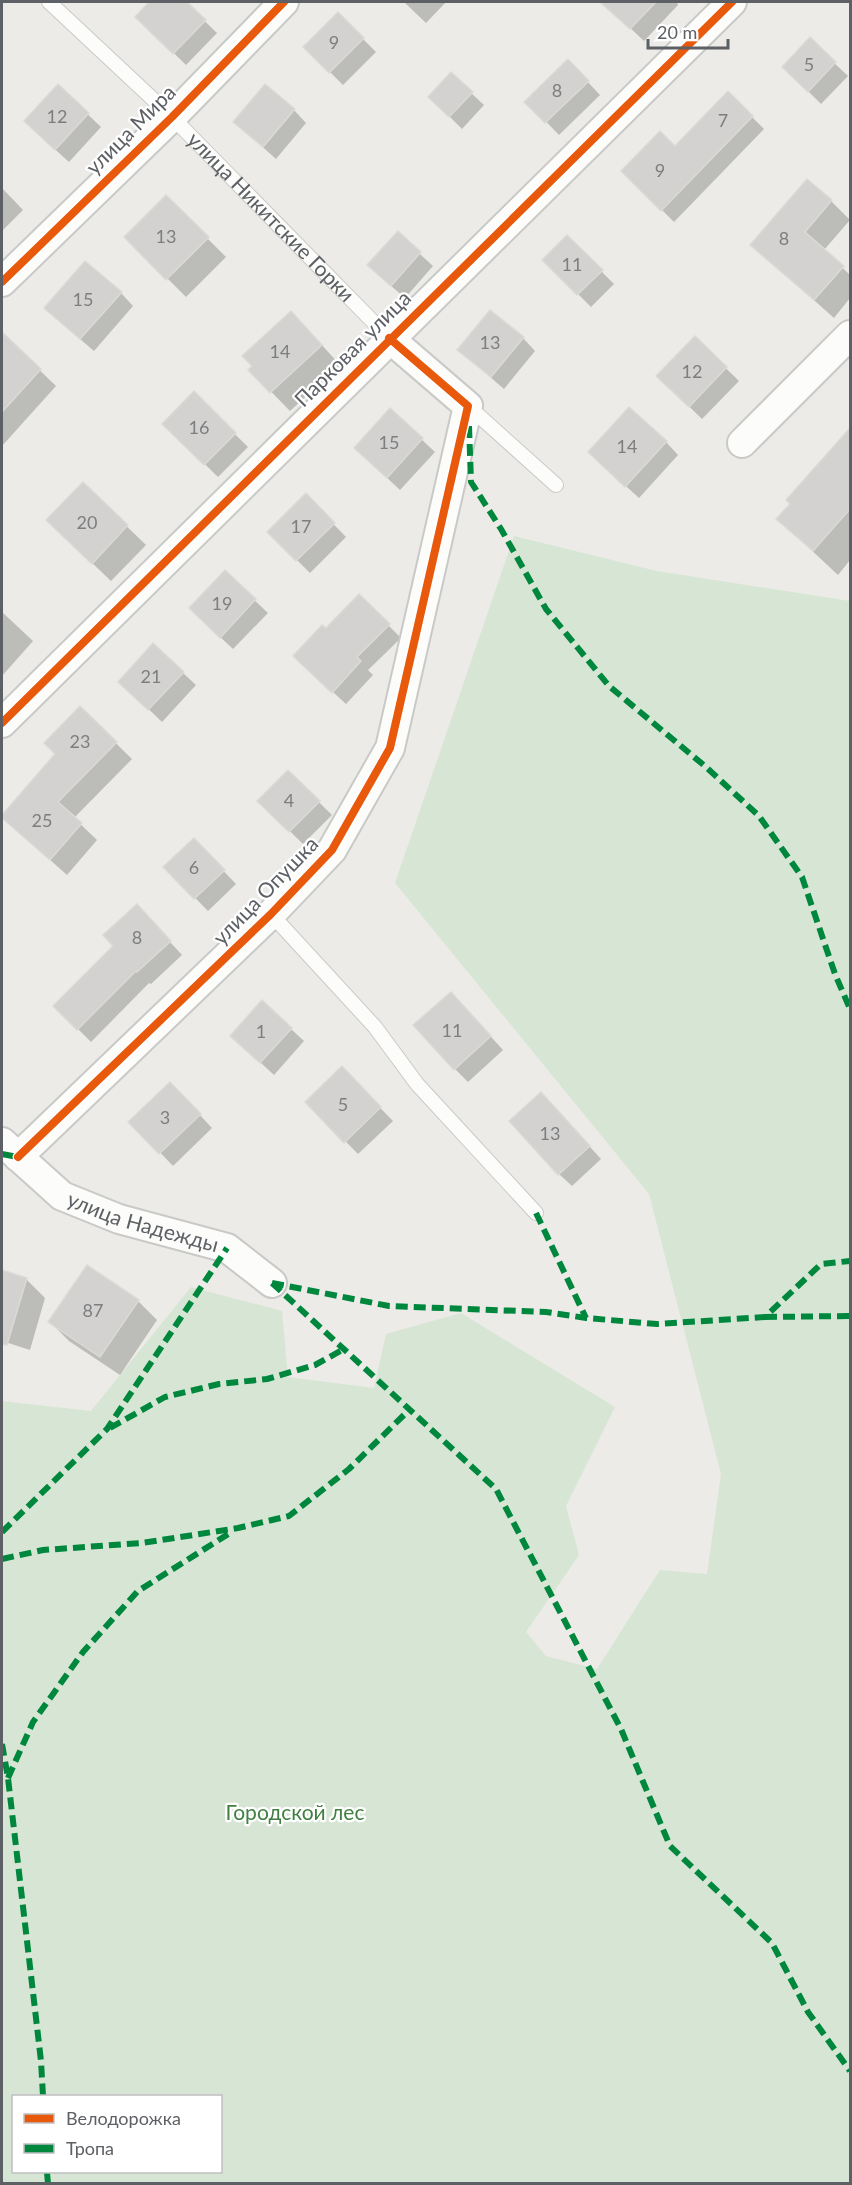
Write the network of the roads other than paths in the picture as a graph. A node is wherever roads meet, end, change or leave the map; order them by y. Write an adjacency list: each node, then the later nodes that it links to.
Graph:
1 (49, 2): 4 (lane, улица Никитские Горки)
2 (284, 2): 4 (street, улица Мира)
3 (732, 2): 7 (street, Парковая улица)
4 (172, 117): 5 (street, улица Мира); 7 (lane, улица Никитские Горки)
5 (2, 282)
6 (850, 335): 9 (street)
7 (389, 338): 8 (street, улица Никитские Горки); 11 (street, Парковая улица)
8 (468, 406): 10 (lane); 12 (street, улица Опушка)
9 (742, 443)
10 (556, 485)
11 (2, 723)
12 (271, 914): 13 (street, улица Опушка); 14 (lane)
13 (10, 1150): 15 (street, улица Надежды)
14 (536, 1213)
15 (272, 1283)

